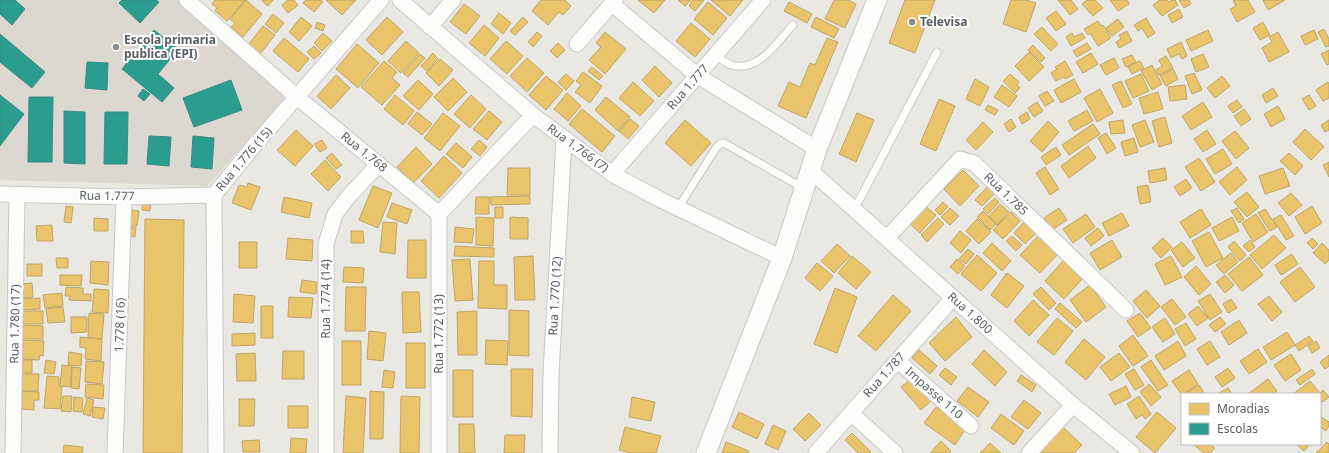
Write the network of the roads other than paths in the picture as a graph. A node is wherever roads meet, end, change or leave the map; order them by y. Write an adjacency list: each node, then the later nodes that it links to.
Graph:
1 (187, 0): 14 (street, Rua 1.768)
2 (381, 0): 14 (street, Rua 1.776 (15))
3 (400, 0): 9 (street, Rua 1.766 (7))
4 (453, 0): 9 (street)
5 (763, 0): 12 (street, Rua 1.777)
6 (877, 0): 17 (street)
7 (614, 2): 10 (street); 13 (street)
8 (793, 25): 12 (lane)
9 (430, 27): 15 (street, Rua 1.766 (7))
10 (577, 44)
11 (937, 52): 27 (lane)
12 (715, 56): 13 (street, Rua 1.777)
13 (698, 76): 17 (street); 20 (street, Rua 1.777)
14 (297, 97): 18 (street, Rua 1.768); 24 (street, Rua 1.776 (15))
15 (533, 115): 16 (street, Rua 1.766 (7)); 28 (street)
16 (564, 139): 20 (street, Rua 1.766 (7)); 42 (street, Rua 1.770 (12))
17 (817, 149): 19 (street)
18 (379, 164): 28 (street, Rua 1.768); 40 (street, Rua 1.774 (14))
19 (810, 170): 21 (street); 27 (street, Rua 1.800)
20 (612, 174): 26 (street, Rua 1.766 (7))
21 (804, 189): 26 (lane); 30 (street)
22 (0, 194): 23 (street, Rua 1.777)
23 (17, 194): 25 (street, Rua 1.777); 37 (street, Rua 1.780 (17))
24 (214, 195): 25 (street, Rua 1.777); 39 (street, Rua 1.776 (15))
25 (124, 197): 38 (street, 1.778 (16))
26 (678, 208): 30 (street, Rua 1.766 (7))
27 (854, 210): 29 (street, Rua 1.800)
28 (439, 214): 41 (street, Rua 1.772 (13))
29 (886, 238): 31 (street, Rua 1.800); 32 (street, Rua 1.785)
30 (782, 258): 43 (street)
31 (954, 298): 33 (street, Rua 1.787); 34 (street, Rua 1.800)
32 (1126, 310)
33 (898, 361): 35 (street, Rua 1.787); 36 (street, Impasse 110)
34 (1073, 405): 46 (street); 47 (street, Rua 1.800)
35 (851, 413): 44 (street, Rua 1.787); 45 (street)
36 (971, 426)
37 (12, 453)
38 (115, 453)
39 (216, 453)
40 (326, 453)
41 (439, 453)
42 (550, 453)
43 (706, 453)
44 (816, 453)
45 (895, 453)
46 (1029, 453)
47 (1132, 453)

